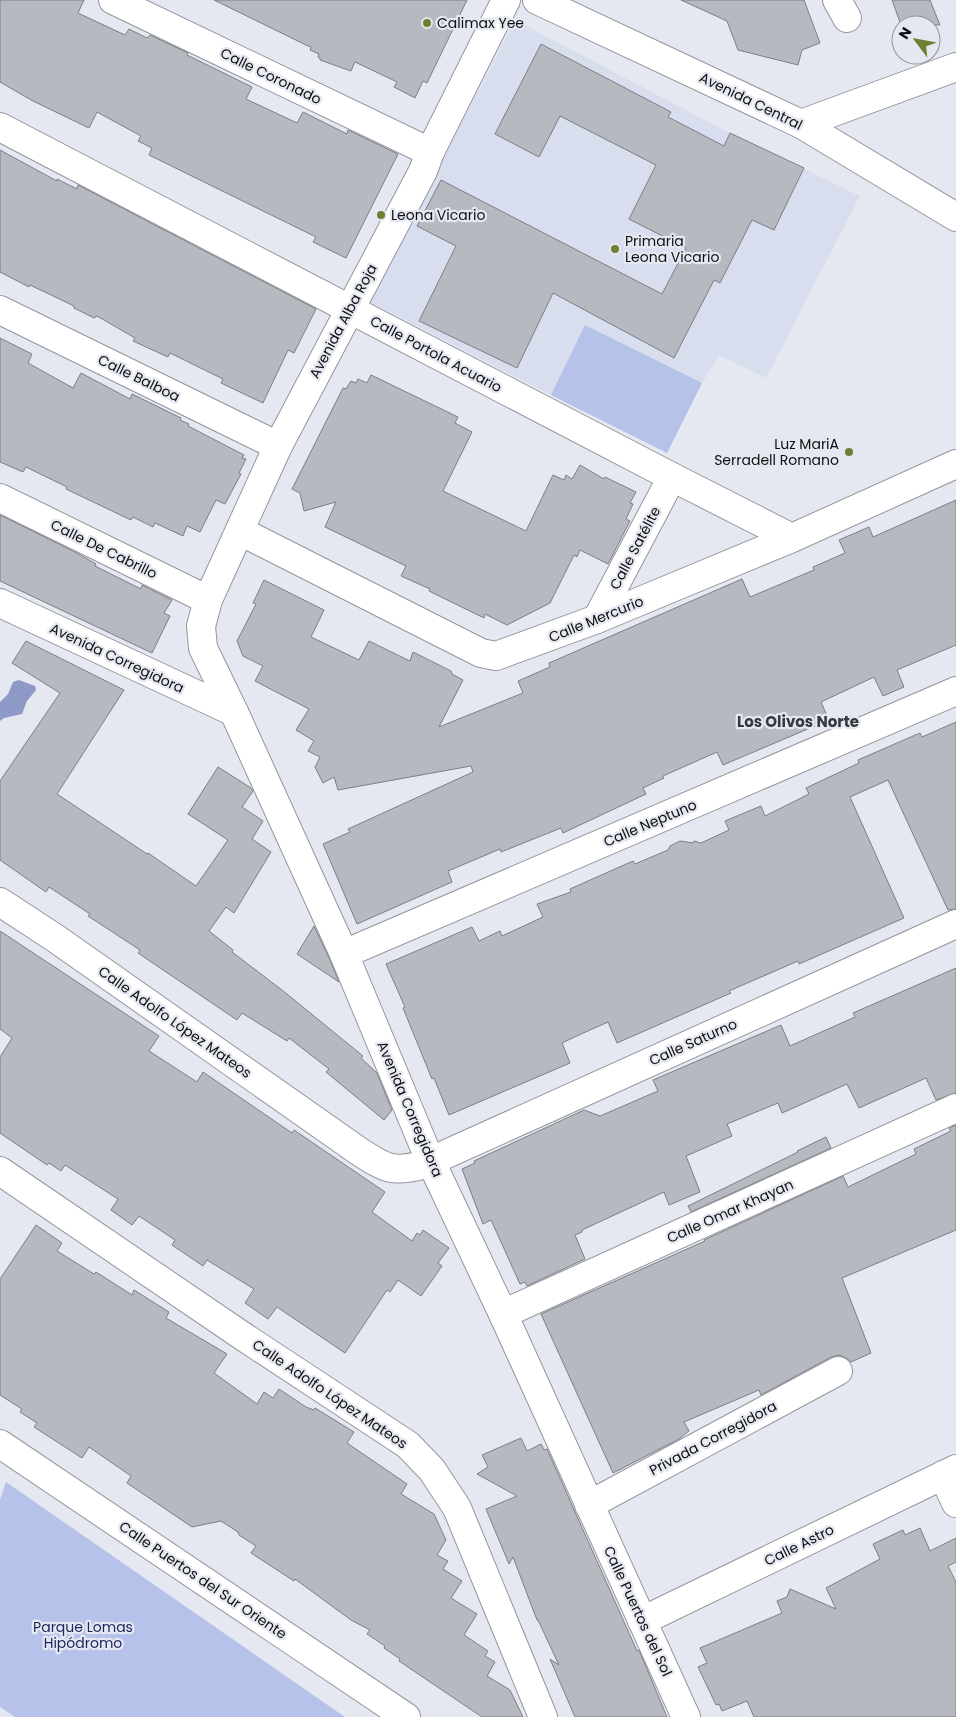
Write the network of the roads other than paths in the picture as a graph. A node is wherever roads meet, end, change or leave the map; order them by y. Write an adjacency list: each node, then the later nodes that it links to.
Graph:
1 (113, 0): 7 (street, Calle Coronado)
2 (506, 0): 7 (street, Avenida Alba Roja)
3 (537, 0): 5 (street, Avenida Central)
4 (956, 67): 5 (street)
5 (801, 124): 8 (street, Avenida Central)
6 (0, 127): 9 (street, Calle Portola Acuario)
7 (430, 152): 9 (street, Avenida Alba Roja)
8 (956, 217)
9 (350, 309): 11 (street, Avenida Alba Roja); 13 (street, Calle Portola Acuario)
10 (0, 310): 11 (street, Calle Balboa)
11 (278, 446): 15 (street, Avenida Alba Roja)
12 (956, 464): 16 (street, Calle Mercurio)
13 (672, 477): 16 (street, Calle Portola Acuario); 19 (street, Calle Satélite)
14 (0, 498): 17 (street, Calle De Cabrillo)
15 (240, 532): 17 (street, Avenida Alba Roja); 19 (street, Calle Mercurio)
16 (792, 538): 19 (street, Calle Mercurio)
17 (208, 600): 20 (street, Avenida Alba Roja)
18 (0, 604): 22 (street, Avenida Corregidora)
19 (597, 619)
20 (203, 648): 22 (street, Avenida Corregidora)
21 (956, 691): 25 (street, Calle Neptuno)
22 (234, 712): 25 (street, Avenida Corregidora)
23 (0, 902): 27 (street, Calle Adolfo López Mateos)
24 (956, 924): 27 (street, Calle Saturno)
25 (344, 954): 27 (street, Avenida Corregidora)
26 (956, 1108): 29 (street, Calle Omar Khayan)
27 (430, 1160): 29 (street, Avenida Corregidora)
28 (0, 1171): 37 (street, Calle Adolfo López Mateos)
29 (503, 1314): 34 (street, Avenida Corregidora)
30 (838, 1371): 34 (street, Privada Corregidora)
31 (0, 1444): 36 (street, Calle Puertos del Sur Oriente)
32 (949, 1472): 33 (street); 35 (street, Calle Astro)
33 (956, 1503)
34 (589, 1505): 35 (street, Calle Puertos del Sol)
35 (642, 1622): 38 (street, Calle Puertos del Sol)
36 (406, 1717)
37 (543, 1717)
38 (686, 1717)

